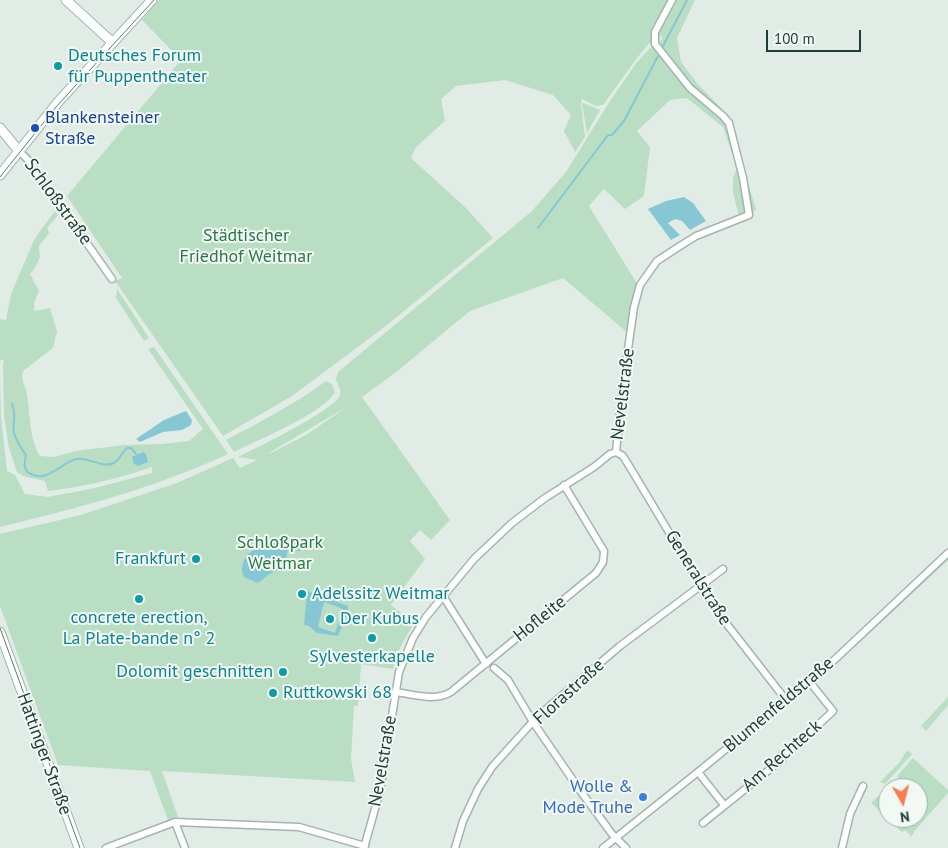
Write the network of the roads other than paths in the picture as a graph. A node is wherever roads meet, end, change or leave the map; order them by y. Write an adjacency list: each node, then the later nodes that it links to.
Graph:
1 (66, 0): 4 (main road)
2 (152, 0): 4 (main road)
3 (672, 0): 9 (street, Nevelstraße)
4 (113, 43): 6 (main road)
5 (0, 128): 6 (main road, Schloßstraße)
6 (19, 151): 7 (main road); 8 (street, Schloßstraße)
7 (0, 175)
8 (112, 279)
9 (616, 452): 10 (street, Nevelstraße); 13 (street, Generalstraße)
10 (564, 485): 14 (street, Nevelstraße); 16 (street, Hofleite)
11 (948, 553): 18 (street, Blumenfeldstraße)
12 (723, 569): 13 (street, Florastraße)
13 (701, 585): 20 (street, Generalstraße); 21 (street, Florastraße)
14 (443, 596): 16 (street); 19 (street, Nevelstraße)
15 (0, 632): 29 (main road, Hattinger Straße)
16 (486, 664): 19 (street, Hofleite)
17 (494, 668): 21 (street)
18 (809, 682): 20 (street, Blumenfeldstraße); 24 (street, Am Rechteck)
19 (395, 692): 28 (street, Nevelstraße)
20 (786, 700): 22 (street, Blumenfeldstraße)
21 (533, 722): 27 (street); 32 (street, Florastraße)
22 (698, 772): 24 (street); 27 (street, Blumenfeldstraße)
23 (863, 786): 35 (street)
24 (724, 805): 26 (street, Am Rechteck)
25 (175, 822): 28 (street); 30 (street); 31 (street)
26 (703, 823)
27 (616, 837): 33 (street, Blumenfeldstraße); 34 (street)
28 (364, 847)
29 (79, 848)
30 (106, 848)
31 (185, 848)
32 (455, 848)
33 (603, 848)
34 (626, 848)
35 (842, 848)

